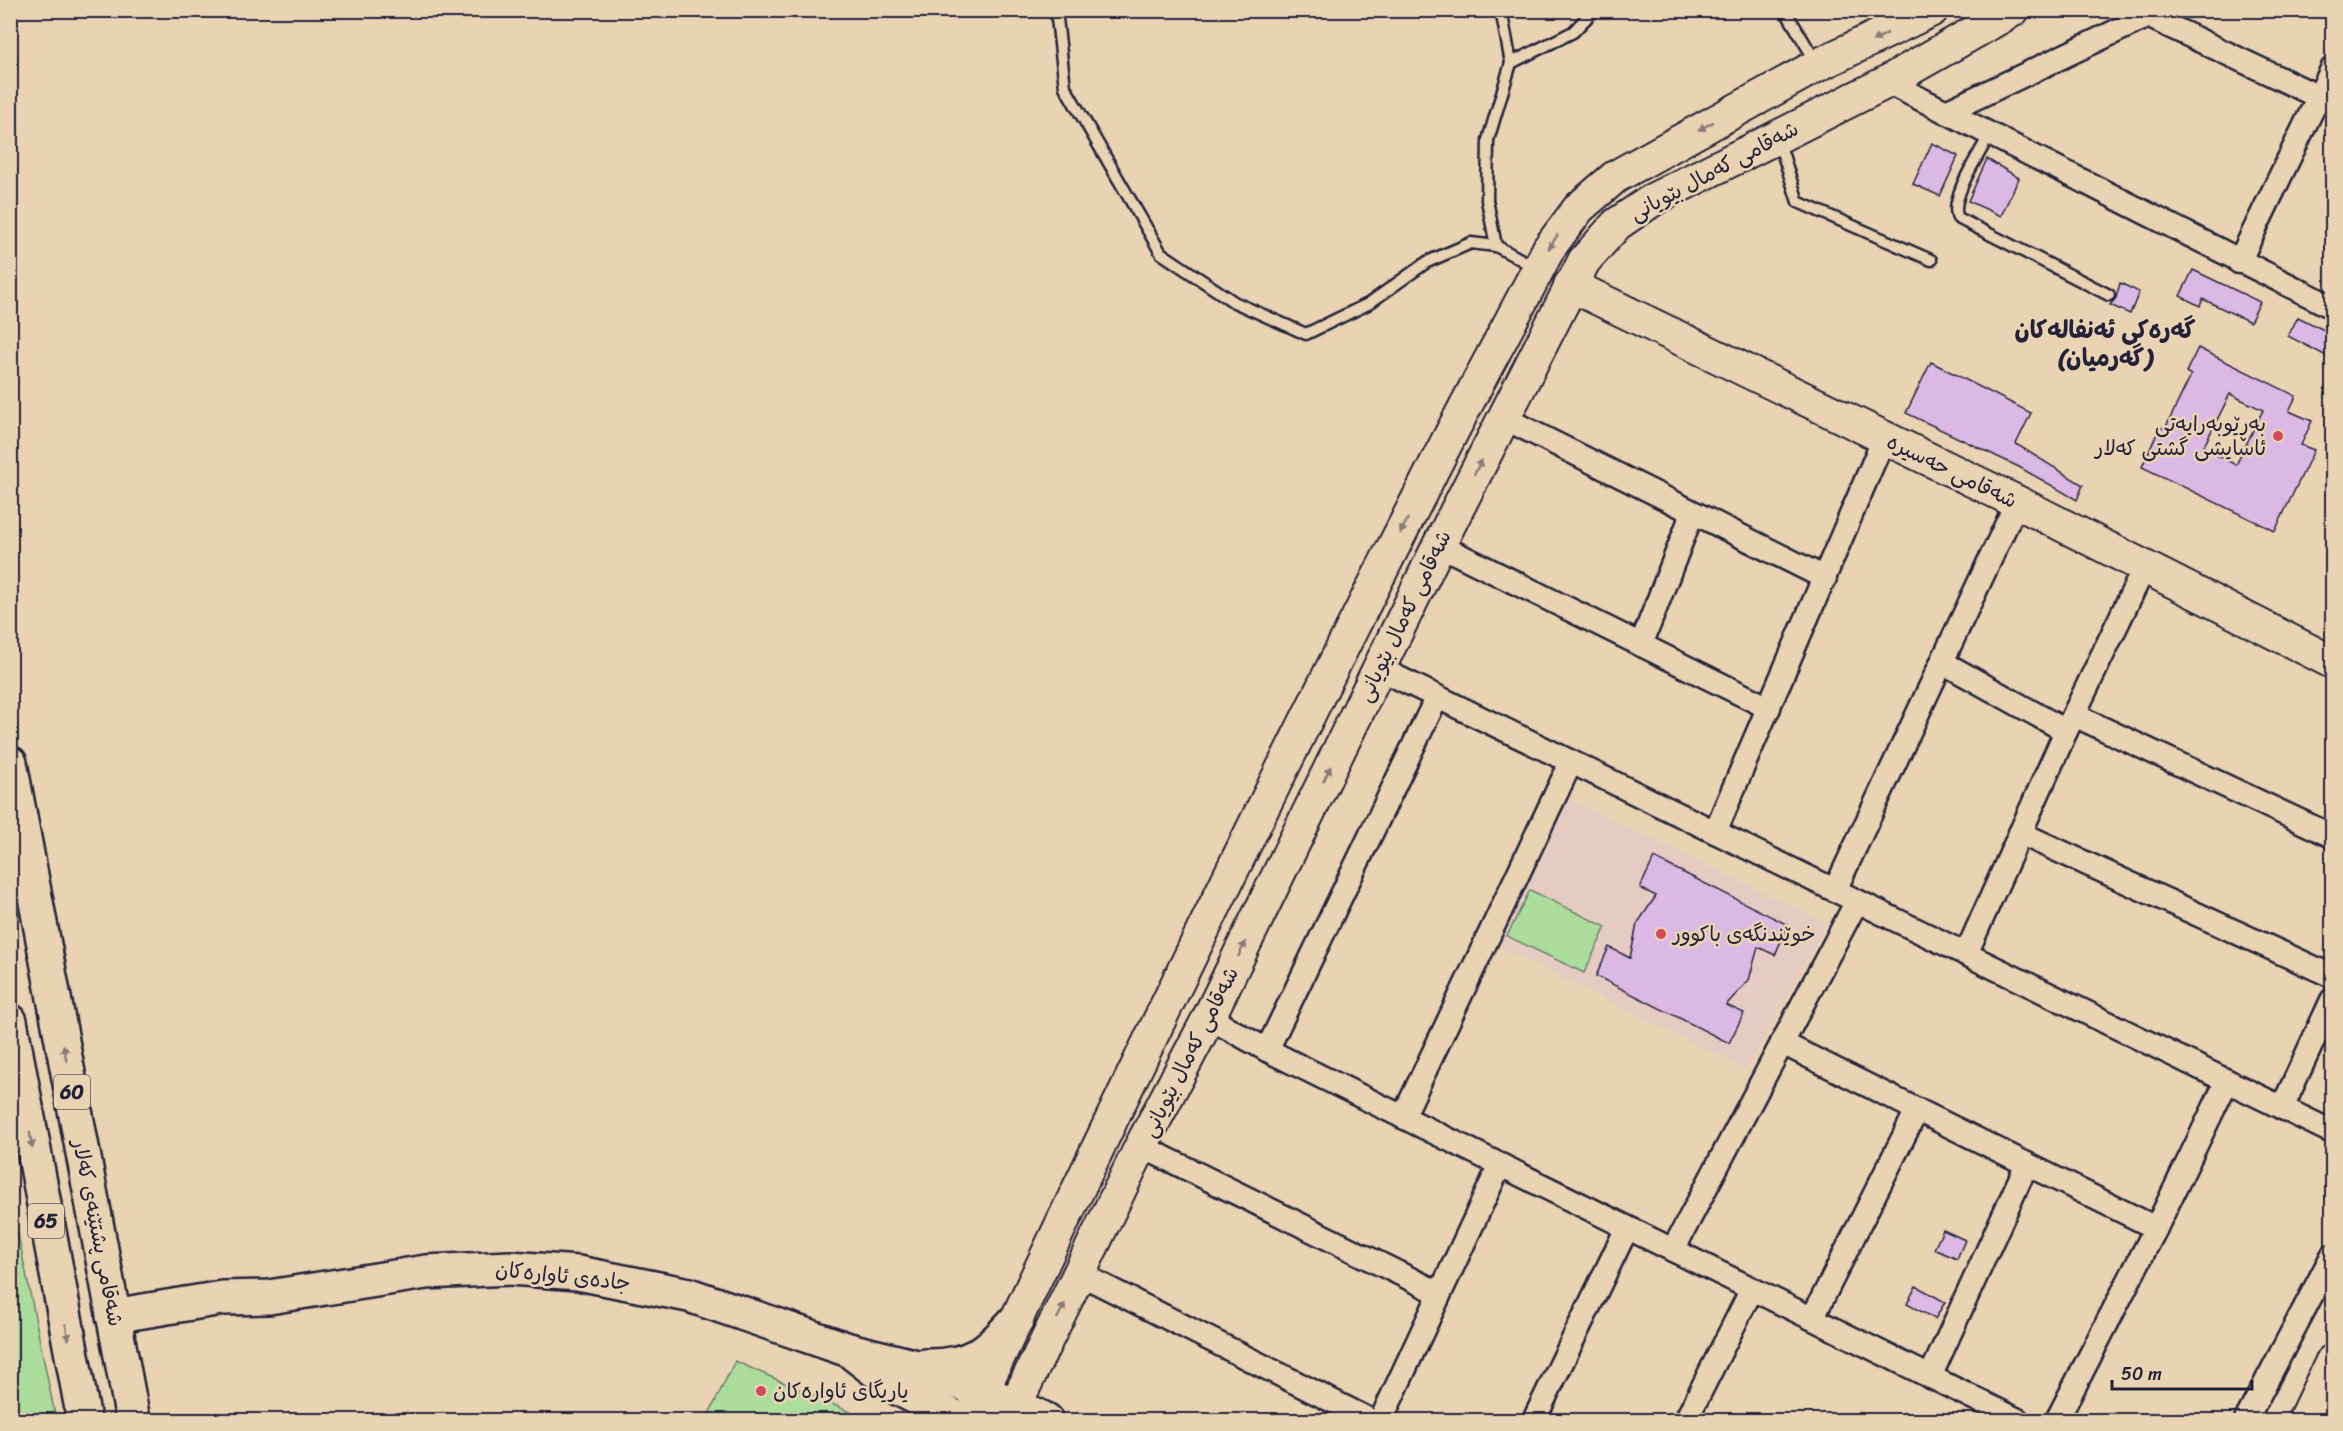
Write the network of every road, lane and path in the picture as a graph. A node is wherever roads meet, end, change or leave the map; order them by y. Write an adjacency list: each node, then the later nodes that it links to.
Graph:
1 (1056, 10): 15 (lane)
2 (1501, 10): 7 (lane)
3 (1594, 10): 7 (lane)
4 (1785, 10): 8 (lane)
5 (1932, 10): 8 (main road, شەقامی کەمال بێویانی, one-way to 8)
6 (2013, 10): 10 (main road, شەقامی کەمال بێویانی)
7 (1511, 63): 15 (lane)
8 (1818, 66): 18 (main road, شەقامی کەمال بێویانی, one-way to 18)
9 (2332, 69): 11 (street)
10 (1887, 82): 12 (street); 14 (main road, شەقامی کەمال بێویانی)
11 (2319, 97): 12 (street); 17 (street)
12 (1946, 112): 13 (street)
13 (1990, 134): 17 (street); 20 (lane)
14 (1777, 136): 16 (lane); 19 (main road, شەقامی کەمال بێویانی)
15 (1496, 246): 18 (lane)
16 (1931, 260)
17 (2239, 262): 21 (street)
18 (1538, 269): 24 (main road, شەقامی کەمال بێویانی)
19 (1570, 285): 22 (main road, شەقامی کەمال بێویانی); 23 (main road, شەقامی حەسیرە)
20 (2109, 295)
21 (2332, 307)
22 (1503, 417): 25 (main road, شەقامی کەمال بێویانی, one-way to 22); 27 (street)
23 (1884, 438): 26 (main road, شەقامی حەسیرە); 30 (street)
24 (1427, 480): 25 (main road); 69 (main road, شەقامی کەمال بێویانی, one-way to 69)
25 (1463, 497): 28 (main road, شەقامی کەمال بێویانی)
26 (2017, 502): 29 (main road, شەقامی حەسیرە); 32 (street)
27 (1692, 514): 30 (street); 31 (street)
28 (1439, 545): 31 (street); 34 (main road, شەقامی کەمال بێویانی)
29 (2145, 566): 33 (main road, شەقامی حەسیرە); 37 (street)
30 (1825, 578): 36 (street)
31 (1641, 645): 36 (street)
32 (1942, 662): 37 (street); 43 (street)
33 (2332, 662)
34 (1378, 668): 35 (street); 49 (main road, شەقامی کەمال بێویانی, one-way to 34)
35 (1437, 697): 38 (street); 51 (street)
36 (1769, 708): 40 (street)
37 (2070, 723): 41 (street); 42 (street)
38 (1571, 762): 40 (street); 55 (street)
39 (10, 763): 68 (main road, شەقامی پشتێنەی کەلار / 60, one-way to 39)
40 (1715, 832): 43 (street)
41 (2020, 832): 45 (street); 46 (street)
42 (2332, 836)
43 (1835, 890): 44 (street)
44 (1857, 901): 45 (street); 50 (street)
45 (1966, 954): 52 (street)
46 (2332, 976)
47 (2332, 1000): 53 (street)
48 (10, 1021): 79 (main road, 65, one-way to 79)
49 (1207, 1022): 51 (street); 57 (main road, شەقامی کەمال بێویانی)
50 (1782, 1043): 54 (street); 62 (street)
51 (1266, 1050): 55 (street)
52 (2227, 1081): 53 (street); 61 (street)
53 (2282, 1107): 56 (street)
54 (1917, 1110): 58 (street); 67 (street)
55 (1403, 1118): 59 (street)
56 (2332, 1132)
57 (1141, 1146): 64 (main road, شەقامی کەمال بێویانی); 66 (street)
58 (2027, 1164): 61 (street); 74 (street)
59 (1500, 1166): 60 (street); 66 (street)
60 (1627, 1228): 62 (street); 86 (street)
61 (2157, 1228): 88 (street)
62 (1673, 1250): 65 (street)
63 (2332, 1256): 89 (street)
64 (1079, 1276): 71 (main road, شەقامی کەمال بێویانی, one-way to 64); 84 (street)
65 (1752, 1289): 67 (street); 78 (street)
66 (1439, 1293): 85 (street)
67 (1813, 1317): 74 (street)
68 (115, 1326): 70 (main road, جادەی ئاوارەکان); 80 (main road, شەقامی پشتێنەی کەلار / 60)
69 (1012, 1330): 71 (main road); 73 (main road); 75 (main road, شەقامی کەمال بێویانی)
70 (849, 1350): 73 (main road); 81 (main road)
71 (1038, 1356): 77 (main road, شەقامی کەمال بێویانی)
72 (2332, 1361): 76 (main road)
73 (913, 1366): 75 (main road)
74 (1930, 1377): 87 (street)
75 (982, 1391): 77 (main road); 82 (main road, شەقامی کەمال بێویانی)
76 (2317, 1406)
77 (1011, 1413): 83 (main road)
78 (1692, 1418)
79 (84, 1420)
80 (133, 1420)
81 (960, 1420)
82 (969, 1420)
83 (1046, 1420)
84 (1370, 1420)
85 (1381, 1420)
86 (1534, 1420)
87 (2018, 1420)
88 (2057, 1420)
89 (2246, 1420)

